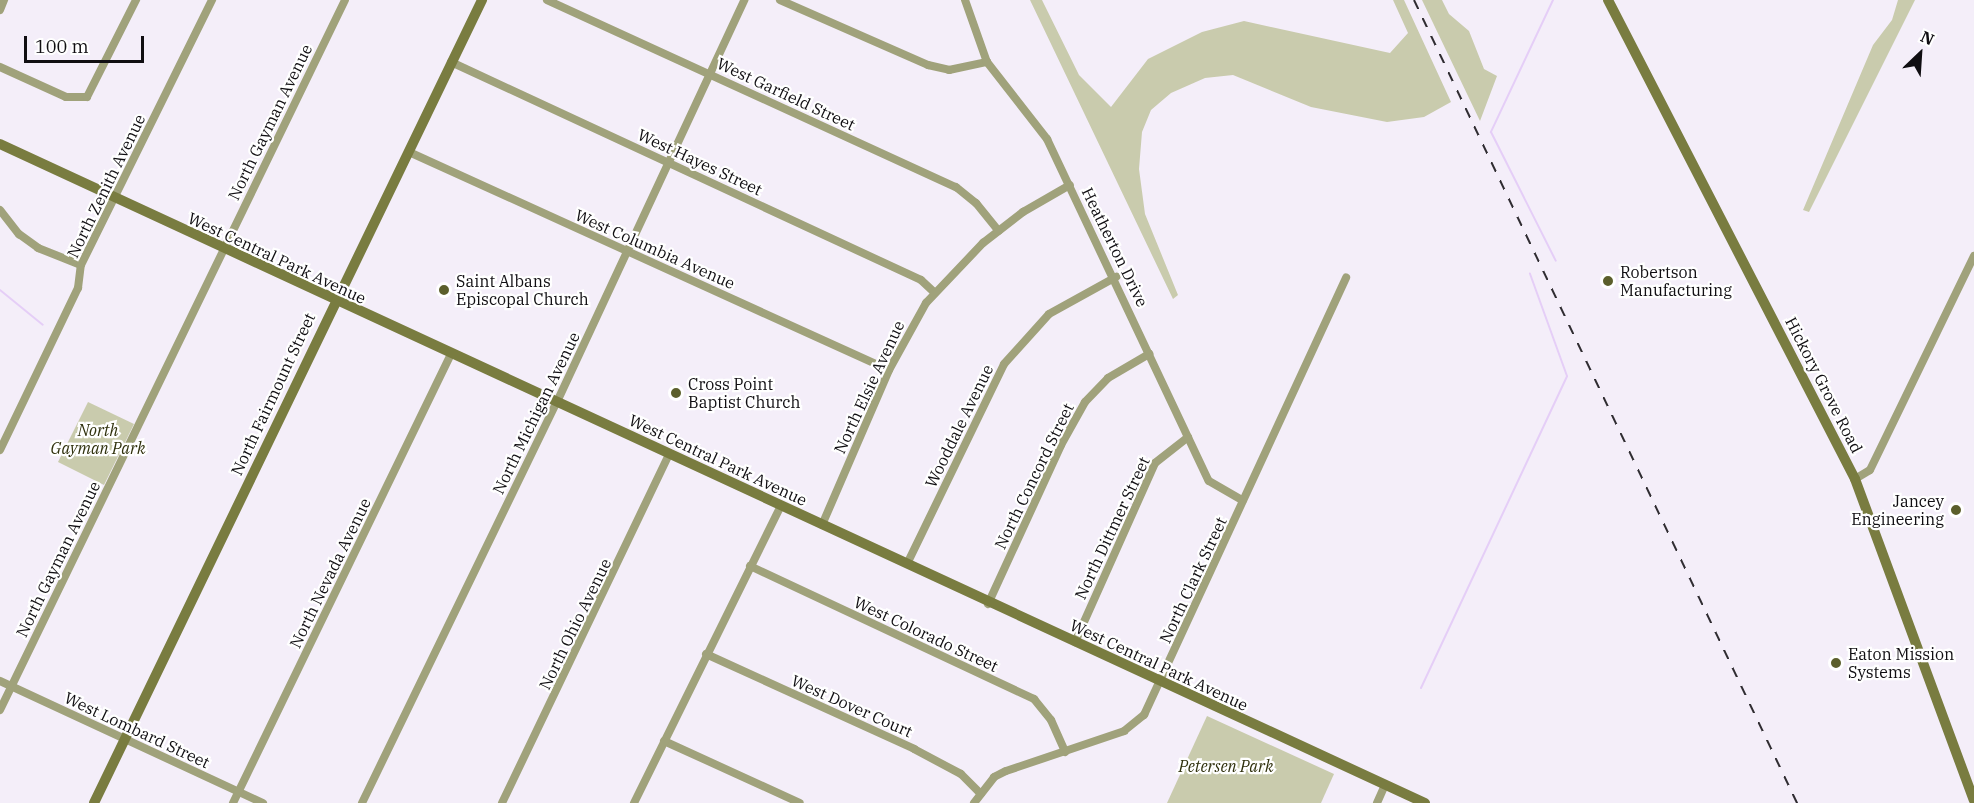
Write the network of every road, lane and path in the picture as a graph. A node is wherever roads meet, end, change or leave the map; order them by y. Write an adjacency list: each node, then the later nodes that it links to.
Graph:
1 (4, 0): 11 (street)
2 (136, 0): 14 (street)
3 (212, 0): 20 (street, North Zenith Avenue)
4 (345, 0): 23 (street, North Gayman Avenue)
5 (482, 0): 12 (street, North Fairmount Street)
6 (547, 0): 15 (street, West Garfield Street)
7 (744, 0): 15 (street, North Michigan Avenue)
8 (780, 0): 13 (street)
9 (965, 0): 13 (street, Heatherton Drive)
10 (1608, 0): 40 (street, Hickory Grove Road)
11 (0, 10)
12 (451, 62): 17 (street, North Fairmount Street); 18 (street, West Hayes Street)
13 (987, 62): 19 (street, Heatherton Drive)
14 (0, 67)
15 (710, 74): 18 (street, North Michigan Avenue); 22 (street, West Garfield Street)
16 (0, 144): 20 (street, West Central Park Avenue)
17 (409, 152): 24 (street, West Columbia Avenue); 30 (street, North Fairmount Street)
18 (668, 162): 24 (street, North Michigan Avenue); 29 (street, West Hayes Street)
19 (1070, 185): 22 (street, North Elsie Avenue); 27 (street, Heatherton Drive)
20 (115, 198): 23 (street, West Central Park Avenue); 26 (street, North Zenith Avenue)
21 (0, 210): 26 (street)
22 (999, 231): 29 (street, North Elsie Avenue)
23 (223, 249): 30 (street, West Central Park Avenue); 51 (street, North Gayman Avenue)
24 (627, 251): 33 (street, West Columbia Avenue); 34 (street, North Michigan Avenue)
25 (1974, 256): 40 (street)
26 (81, 265): 36 (street, North Zenith Avenue)
27 (1116, 277): 31 (street, Heatherton Drive); 44 (street, Wooddale Avenue)
28 (1346, 278): 41 (street, North Clark Street)
29 (934, 292): 33 (street, North Elsie Avenue)
30 (334, 302): 32 (street, West Central Park Avenue); 53 (street, North Fairmount Street)
31 (1149, 354): 37 (street, Heatherton Drive); 46 (street, North Concord Street)
32 (451, 355): 34 (street, West Central Park Avenue); 57 (street, North Nevada Avenue)
33 (889, 370): 43 (street, North Elsie Avenue)
34 (556, 404): 39 (street, West Central Park Avenue); 63 (street, North Michigan Avenue)
35 (0, 427): 36 (street)
36 (9, 431): 38 (street, North Zenith Avenue)
37 (1188, 437): 41 (street, Heatherton Drive); 47 (street, North Dittmer Street)
38 (0, 450)
39 (669, 454): 42 (street, West Central Park Avenue); 64 (street, North Ohio Avenue)
40 (1855, 479): 59 (street, Hickory Grove Road)
41 (1243, 501): 50 (street, North Clark Street)
42 (781, 506): 43 (street, West Central Park Avenue); 45 (street)
43 (822, 525): 44 (street, West Central Park Avenue)
44 (907, 564): 46 (street, West Central Park Avenue)
45 (750, 566): 48 (street); 55 (street, West Colorado Street)
46 (988, 604): 47 (street, West Central Park Avenue)
47 (1075, 642): 50 (street, West Central Park Avenue)
48 (706, 654): 54 (street); 58 (street, West Dover Court)
49 (0, 681): 51 (street, West Lombard Street)
50 (1161, 682): 55 (street, North Clark Street); 56 (street, West Central Park Avenue)
51 (11, 686): 52 (street, North Gayman Avenue); 53 (street, West Lombard Street)
52 (0, 710)
53 (125, 740): 57 (street, West Lombard Street); 60 (street, North Fairmount Street)
54 (664, 741): 65 (street); 66 (street)
55 (1065, 752): 58 (street, North Clark Street)
56 (1385, 785): 68 (street); 69 (street, West Central Park Avenue)
57 (238, 792): 61 (street, North Nevada Avenue); 62 (street, West Lombard Street)
58 (981, 794): 67 (street, North Clark Street)
59 (1974, 800)
60 (94, 803)
61 (233, 803)
62 (263, 803)
63 (362, 803)
64 (502, 803)
65 (634, 803)
66 (800, 803)
67 (974, 803)
68 (1377, 803)
69 (1425, 803)

